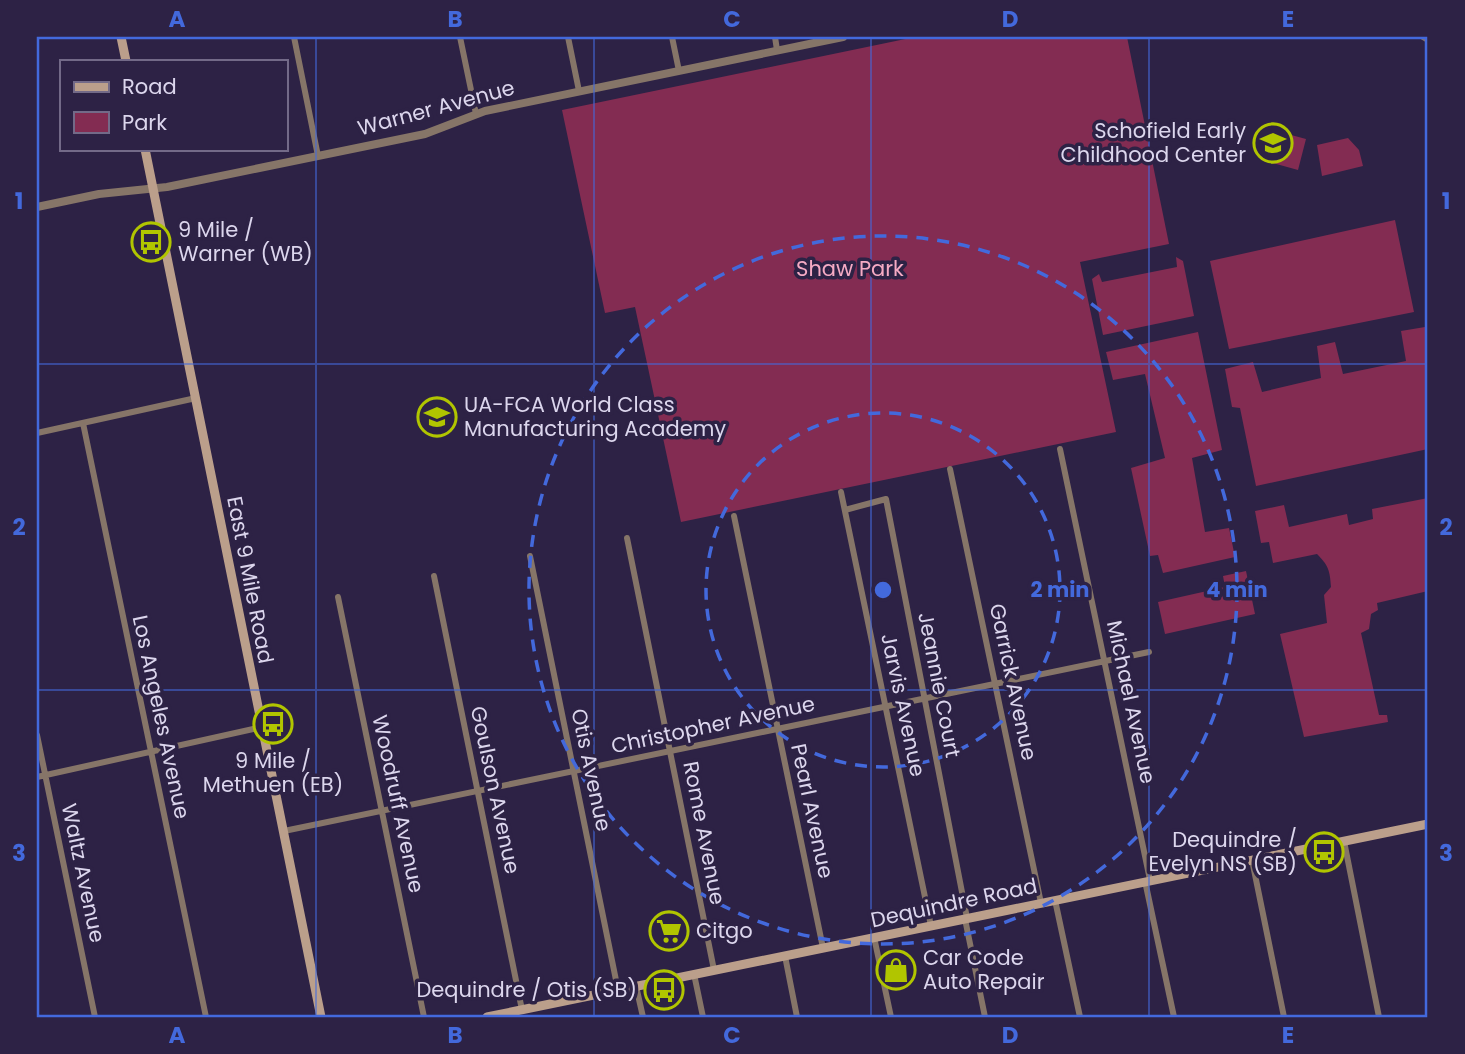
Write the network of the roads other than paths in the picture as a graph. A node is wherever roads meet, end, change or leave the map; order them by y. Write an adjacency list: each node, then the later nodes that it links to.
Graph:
1 (121, 37): 11 (main road)
2 (293, 37): 16 (street)
3 (460, 37): 14 (street)
4 (568, 37): 13 (street)
5 (672, 37): 12 (street)
6 (775, 37): 10 (street)
7 (844, 37): 10 (street, Warner Avenue)
8 (1423, 37): 9 (street)
9 (1428, 40)
10 (777, 50): 12 (street, Warner Avenue)
11 (126, 60)
12 (679, 71): 13 (street, Warner Avenue)
13 (579, 91): 14 (street, Warner Avenue)
14 (476, 114): 16 (street, Warner Avenue)
15 (145, 150): 17 (main road, East 9 Mile Road)
16 (317, 156): 17 (street, Warner Avenue)
17 (153, 188): 18 (street, Warner Avenue); 19 (main road, East 9 Mile Road)
18 (37, 207)
19 (195, 398): 20 (street); 36 (main road, East 9 Mile Road)
20 (83, 423): 21 (street); 40 (street, Los Angeles Avenue)
21 (37, 433)
22 (1060, 449): 32 (street, Michael Avenue)
23 (950, 469): 33 (street, Garrick Avenue)
24 (841, 492): 25 (street, Jarvis Avenue)
25 (845, 510): 34 (street, Jeannie Court); 35 (street, Jarvis Avenue)
26 (734, 516): 37 (street, Pearl Avenue)
27 (627, 538): 39 (street, Rome Avenue)
28 (530, 556): 41 (street, Otis Avenue)
29 (434, 576): 44 (street, Goulson Avenue)
30 (338, 597): 45 (street, Woodruff Avenue)
31 (1149, 652): 32 (street, Christopher Avenue)
32 (1105, 662): 33 (street, Christopher Avenue); 50 (street, Michael Avenue)
33 (995, 685): 34 (street, Christopher Avenue); 52 (street, Garrick Avenue)
34 (924, 699): 35 (street, Christopher Avenue); 53 (street, Jeannie Court)
35 (886, 708): 37 (street, Christopher Avenue); 54 (street, Jarvis Avenue)
36 (262, 727): 40 (street); 47 (main road, East 9 Mile Road)
37 (778, 729): 39 (street, Christopher Avenue); 56 (street, Pearl Avenue)
38 (37, 735): 42 (street, Waltz Avenue)
39 (670, 751): 41 (street, Christopher Avenue); 58 (street, Rome Avenue)
40 (150, 752): 42 (street); 64 (street, Los Angeles Avenue)
41 (574, 771): 44 (street, Christopher Avenue); 61 (street, Otis Avenue)
42 (45, 775): 43 (street); 63 (street, Waltz Avenue)
43 (37, 777)
44 (478, 791): 45 (street, Christopher Avenue); 62 (street, Goulson Avenue)
45 (383, 812): 47 (street, Christopher Avenue); 66 (street, Woodruff Avenue)
46 (1428, 824): 48 (main road, Dequindre Road)
47 (284, 831): 65 (main road, East 9 Mile Road)
48 (1344, 841): 49 (main road, Dequindre Road); 76 (street)
49 (1252, 860): 50 (main road, Dequindre Road); 75 (street)
50 (1148, 881): 51 (main road, Dequindre Road); 74 (street, Michael Avenue)
51 (1055, 900): 52 (main road, Dequindre Road); 73 (street)
52 (1041, 903): 53 (main road, Dequindre Road)
53 (966, 918): 54 (main road, Dequindre Road); 72 (street, Jeannie Court)
54 (931, 926): 55 (main road, Dequindre Road)
55 (874, 937): 56 (main road, Dequindre Road); 71 (street)
56 (823, 948): 57 (main road, Dequindre Road)
57 (785, 956): 58 (main road, Dequindre Road); 70 (street)
58 (714, 970): 59 (main road, Dequindre Road)
59 (694, 974): 60 (main road, Dequindre Road); 69 (street)
60 (636, 986): 61 (main road, Dequindre Road); 68 (street)
61 (618, 990): 62 (main road, Dequindre Road)
62 (516, 1013): 67 (main road, Dequindre Road)
63 (95, 1017)
64 (206, 1017)
65 (321, 1017)
66 (424, 1017)
67 (487, 1017)
68 (643, 1017)
69 (703, 1017)
70 (797, 1017)
71 (891, 1017)
72 (985, 1017)
73 (1080, 1017)
74 (1174, 1017)
75 (1284, 1017)
76 (1379, 1017)

